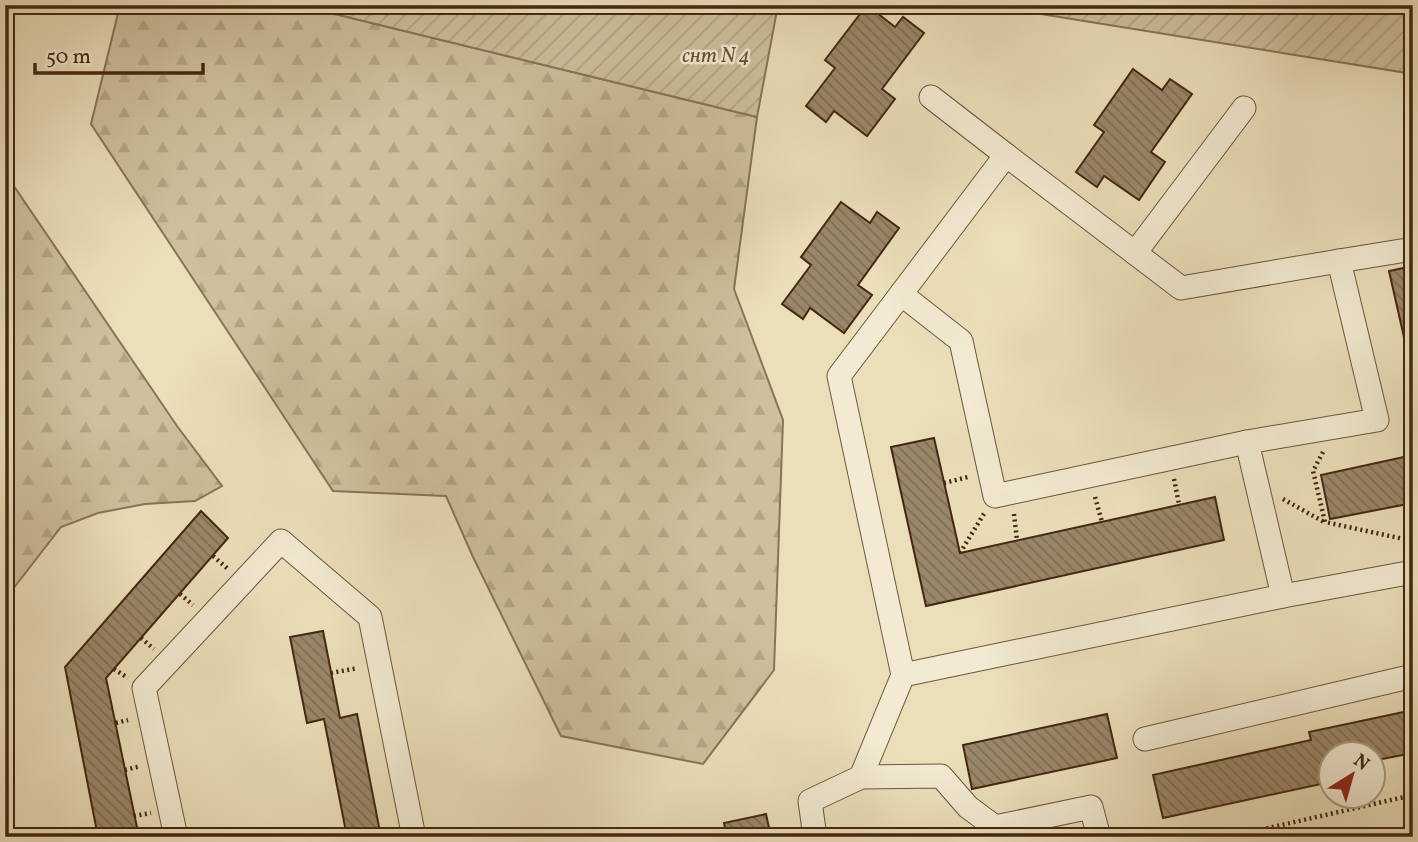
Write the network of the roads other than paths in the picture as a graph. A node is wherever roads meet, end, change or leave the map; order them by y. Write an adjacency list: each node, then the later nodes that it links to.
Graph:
1 (931, 97): 3 (lane)
2 (1244, 108): 5 (lane)
3 (1006, 155): 5 (lane); 7 (lane)
4 (1413, 250): 6 (lane)
5 (1135, 253): 6 (lane)
6 (1339, 261): 8 (lane)
7 (901, 294): 8 (lane); 11 (lane)
8 (1247, 442): 10 (lane)
9 (1413, 572): 10 (lane)
10 (1283, 596): 11 (lane)
11 (903, 675): 14 (lane)
12 (1413, 676): 13 (lane)
13 (1145, 738)
14 (862, 777): 17 (lane); 18 (lane)
15 (176, 837): 16 (lane)
16 (414, 837)
17 (815, 837)
18 (1099, 837)

